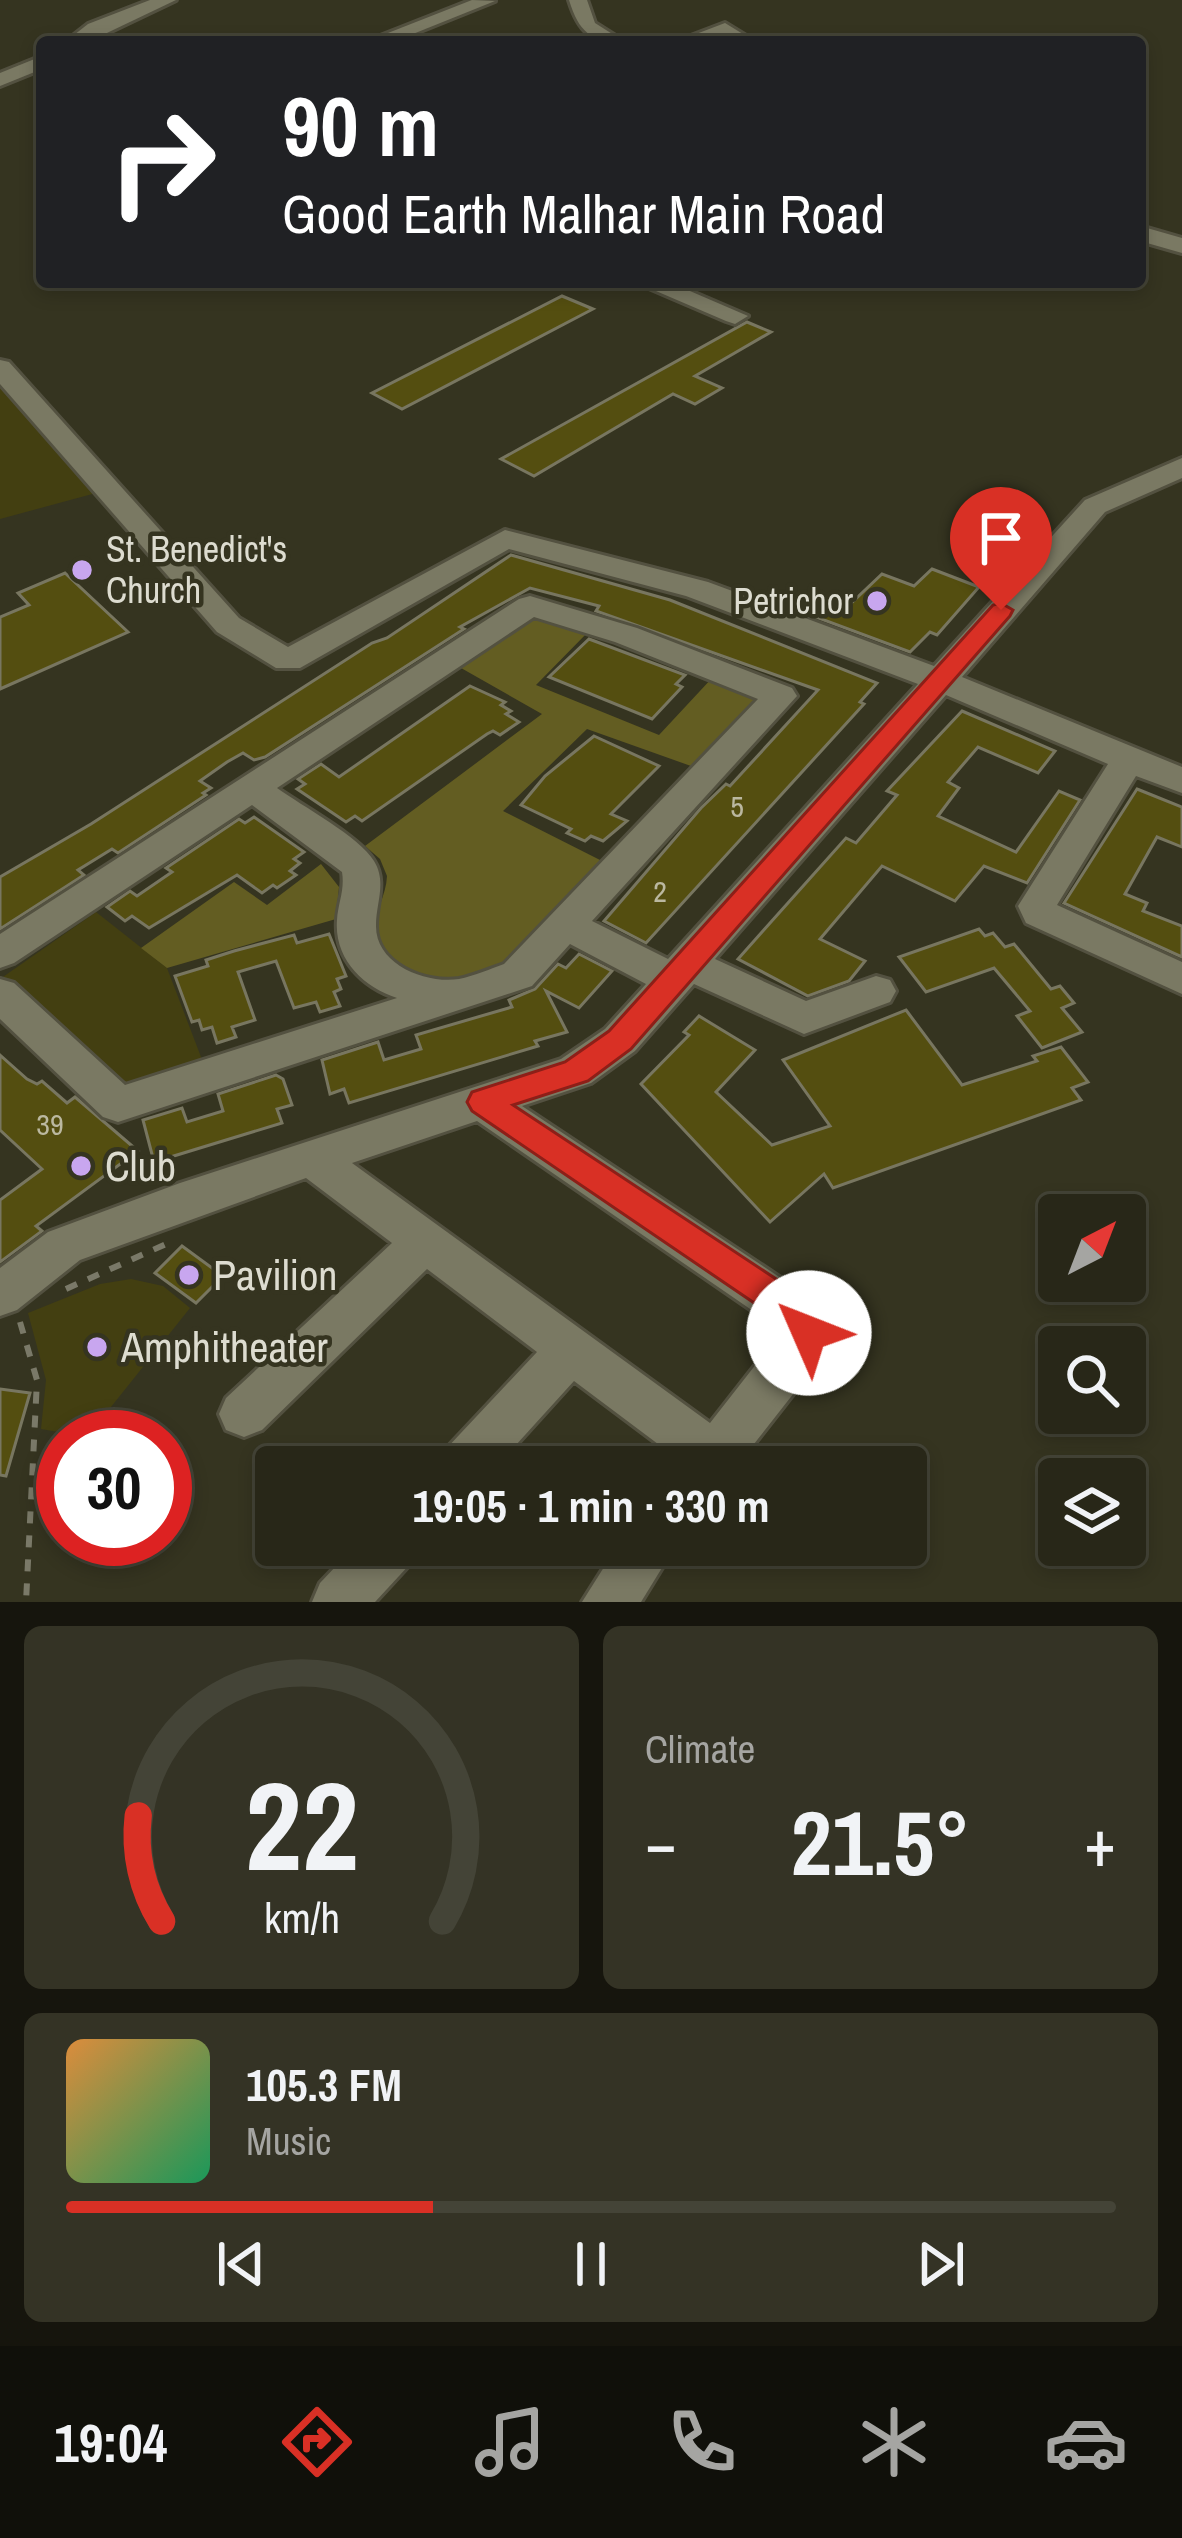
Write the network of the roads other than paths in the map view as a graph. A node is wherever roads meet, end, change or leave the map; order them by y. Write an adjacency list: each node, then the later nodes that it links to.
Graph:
1 (124, 0): 5 (street)
2 (167, 0): 5 (street)
3 (485, 0): 9 (street)
4 (576, 1): 10 (street)
5 (146, 8): 6 (street)
6 (95, 28): 7 (street); 8 (street)
7 (84, 36)
8 (111, 36)
9 (391, 36)
10 (604, 36)
11 (704, 36): 12 (street)
12 (736, 36)
13 (36, 65): 14 (street)
14 (0, 80)
15 (1146, 235): 16 (street)
16 (1182, 246)
17 (663, 288): 18 (street)
18 (735, 316)
19 (0, 368): 21 (street)
20 (1182, 467): 21 (street)
21 (938, 680): 22 (street); 27 (street)
22 (1129, 759): 23 (street); 28 (street)
23 (1182, 782)
24 (254, 789): 25 (street); 26 (street); 31 (street)
25 (565, 924): 27 (street); 31 (street)
26 (0, 953)
27 (682, 972): 29 (street); 32 (street)
28 (1182, 980)
29 (876, 991)
30 (0, 994): 31 (street)
31 (460, 994)
32 (483, 1102): 33 (street); 40 (street)
33 (312, 1158): 34 (street); 35 (street)
34 (424, 1242): 36 (street); 37 (street)
35 (9, 1303)
36 (569, 1351): 38 (street); 39 (street)
37 (244, 1414)
38 (482, 1446)
39 (690, 1446)
40 (721, 1446)
41 (373, 1566): 43 (street)
42 (635, 1566): 44 (street)
43 (340, 1602)
44 (609, 1602)

